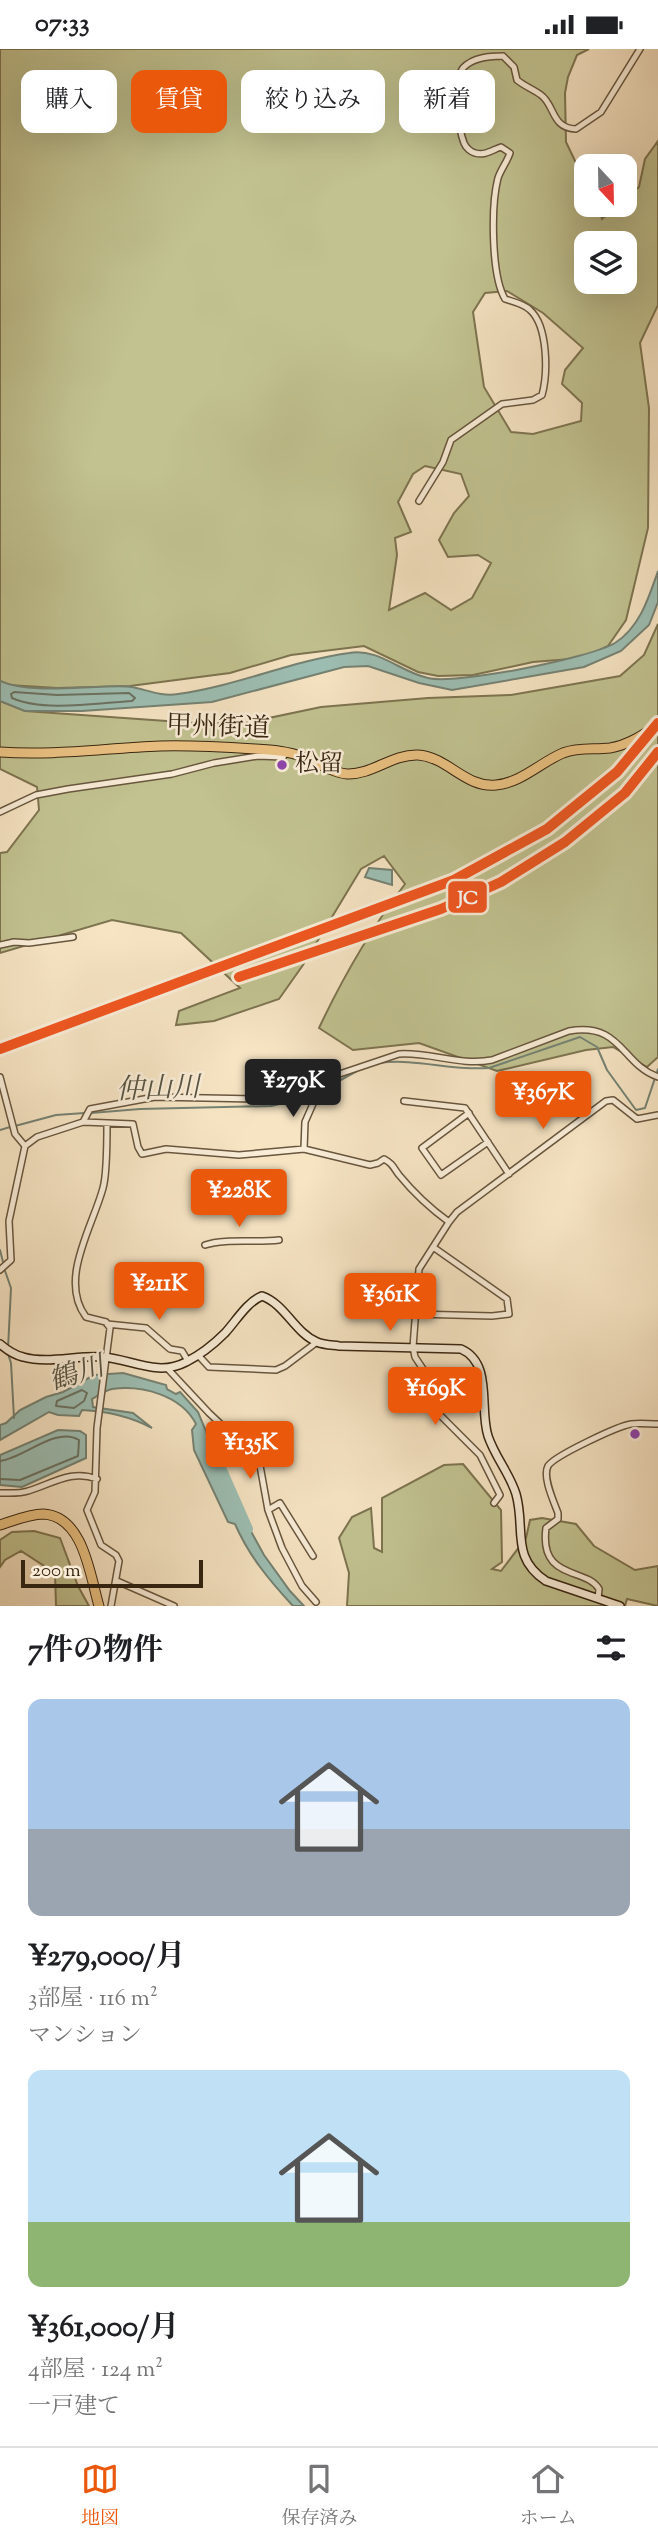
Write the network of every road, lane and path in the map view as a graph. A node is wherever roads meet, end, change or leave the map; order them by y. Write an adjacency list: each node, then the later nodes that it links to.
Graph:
1 (640, 49): 2 (street)
2 (419, 501)
3 (658, 725): 5 (highway, 甲州街道)
4 (0, 752): 5 (highway, 甲州街道)
5 (288, 752): 6 (street)
6 (0, 812)
7 (73, 937): 8 (street)
8 (0, 945)
9 (0, 1077): 18 (street)
10 (658, 1077): 11 (street)
11 (310, 1083): 15 (street); 19 (street)
12 (404, 1101): 13 (street)
13 (468, 1113): 17 (street); 17 (street)
14 (658, 1115): 20 (street)
15 (83, 1122): 16 (street); 18 (street)
16 (107, 1123): 19 (street); 27 (street)
17 (488, 1142): 20 (street)
18 (25, 1146): 25 (street)
19 (304, 1149): 21 (street)
20 (509, 1174): 21 (street)
21 (449, 1222): 24 (street)
22 (279, 1240): 23 (street)
23 (205, 1245)
24 (433, 1247): 26 (street); 26 (street)
25 (0, 1269)
26 (415, 1314): 30 (street)
27 (107, 1324): 32 (street); 33 (street)
28 (317, 1342): 30 (street); 31 (street); 31 (street)
29 (1, 1345): 32 (street)
30 (413, 1347): 38 (street); 43 (street)
31 (198, 1355): 33 (street)
32 (106, 1361): 34 (street); 36 (street)
33 (188, 1361): 34 (street)
34 (167, 1368): 39 (street)
35 (658, 1423): 43 (street)
36 (97, 1479): 37 (street); 42 (street)
37 (0, 1493)
38 (494, 1503)
39 (268, 1510): 41 (street); 44 (street)
40 (0, 1525): 45 (highway)
41 (313, 1556)
42 (117, 1581): 46 (street); 47 (street)
43 (598, 1599): 48 (street)
44 (316, 1602)
45 (99, 1606)
46 (111, 1606)
47 (174, 1606)
48 (620, 1606)

